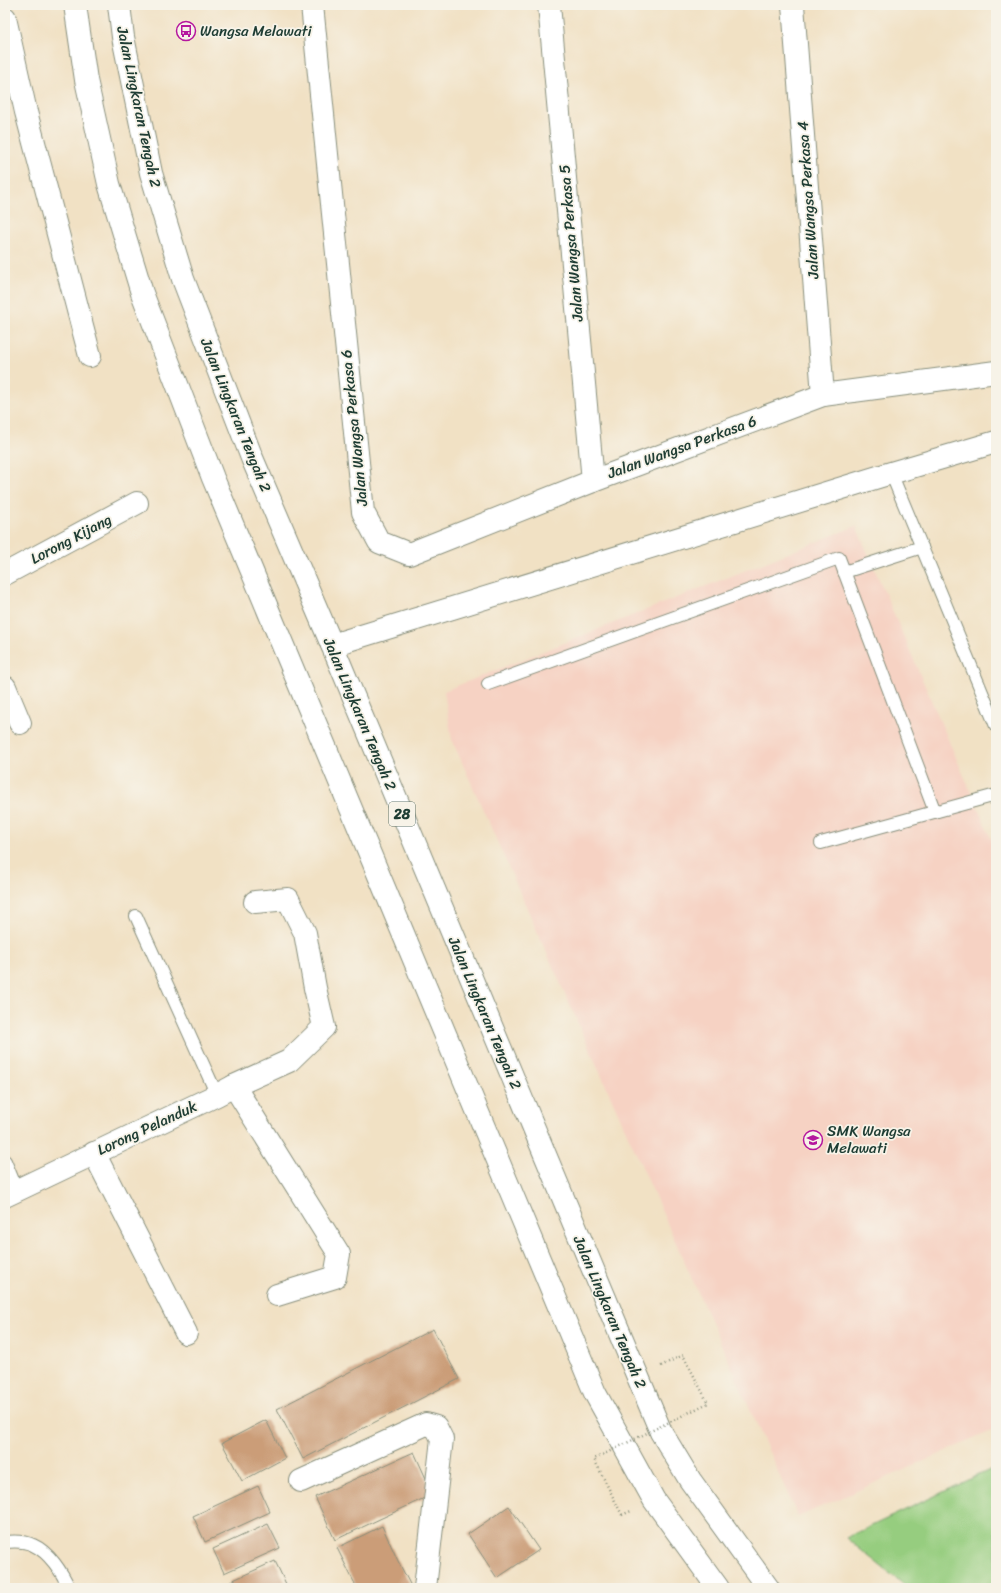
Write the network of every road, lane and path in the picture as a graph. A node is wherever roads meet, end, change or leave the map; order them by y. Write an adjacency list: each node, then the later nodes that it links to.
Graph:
1 (75, 5): 39 (main road)
2 (119, 5): 17 (main road, Jalan Lingkaran Tengah 2 / 28)
3 (312, 5): 12 (main road, Jalan Wangsa Perkasa 6)
4 (549, 5): 12 (main road, Jalan Wangsa Perkasa 5)
5 (793, 5): 9 (main road, Jalan Wangsa Perkasa 4)
6 (5, 18): 7 (main road)
7 (90, 356)
8 (996, 372): 9 (main road, Jalan Wangsa Perkasa 6)
9 (823, 395): 12 (main road, Jalan Wangsa Perkasa 6)
10 (996, 442): 11 (main road)
11 (891, 473): 14 (lane); 17 (main road)
12 (593, 481)
13 (137, 503): 16 (main road, Lorong Kijang)
14 (922, 547): 15 (lane); 21 (lane)
15 (844, 572): 18 (lane); 23 (lane)
16 (5, 574)
17 (332, 645): 40 (main road, Jalan Lingkaran Tengah 2 / 28)
18 (488, 684)
19 (5, 686): 20 (main road)
20 (20, 723)
21 (996, 726)
22 (996, 795): 23 (lane)
23 (935, 812): 24 (lane)
24 (821, 843)
25 (255, 902): 27 (main road, Lorong Pelanduk)
26 (136, 916): 27 (lane)
27 (225, 1090): 28 (main road, Lorong Pelanduk); 31 (main road)
28 (94, 1153): 30 (main road, Lorong Pelanduk); 32 (main road)
29 (5, 1161): 30 (lane)
30 (11, 1193)
31 (277, 1295)
32 (186, 1333)
33 (683, 1355): 35 (path, bridge)
34 (301, 1481): 38 (main road)
35 (622, 1515)
36 (5, 1542): 37 (lane)
37 (69, 1588)
38 (425, 1588)
39 (718, 1588)
40 (768, 1588)

